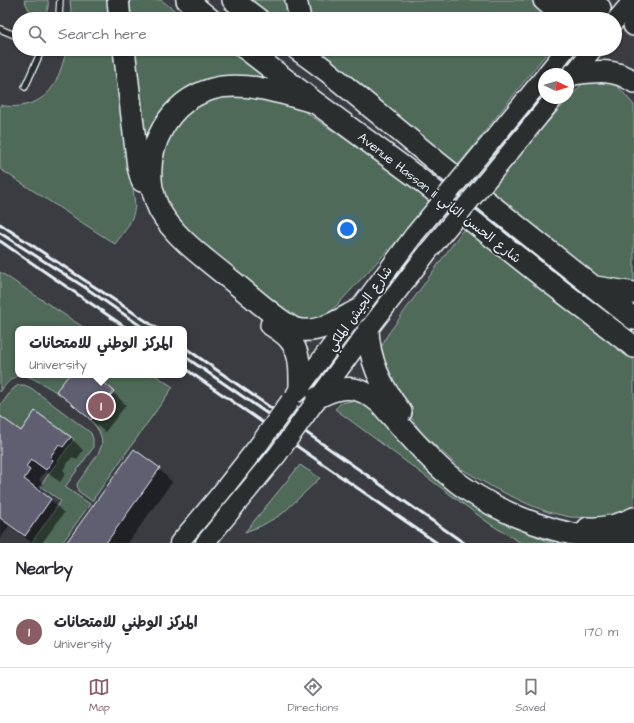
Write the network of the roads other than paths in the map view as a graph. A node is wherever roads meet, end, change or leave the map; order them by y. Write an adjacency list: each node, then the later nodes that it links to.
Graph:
1 (60, 0): 9 (lane)
2 (118, 0): 10 (highway)
3 (187, 0): 11 (highway)
4 (233, 0): 12 (highway)
5 (296, 0): 13 (highway)
6 (544, 0): 14 (highway)
7 (561, 0): 15 (highway)
8 (632, 0): 15 (main road)
9 (58, 12)
10 (119, 12)
11 (202, 12)
12 (249, 12)
13 (299, 12)
14 (557, 12)
15 (603, 12)
16 (634, 14): 17 (highway)
17 (634, 25)
18 (0, 29): 19 (lane)
19 (12, 34)
20 (39, 56): 33 (lane)
21 (125, 56): 42 (highway)
22 (255, 56): 34 (highway, Avenue Hassan II شارع الحسن الثاني)
23 (307, 56): 28 (highway, Avenue Hassan II شارع الحسن الثاني)
24 (316, 56): 28 (highway)
25 (560, 56): 27 (main road)
26 (587, 56): 29 (main road)
27 (551, 68)
28 (327, 71): 36 (highway, Avenue Hassan II شارع الحسن الثاني)
29 (574, 73)
30 (574, 76): 31 (highway)
31 (634, 82)
32 (538, 83): 38 (main road, شارع الجيش الملكي, bridge)
33 (25, 87)
34 (316, 103): 38 (highway); 41 (highway, Avenue Hassan II شارع الحسن الثاني)
35 (549, 104): 40 (main road, شارع الجيش الملكي, bridge)
36 (595, 287): 37 (highway); 39 (highway, Avenue Hassan II شارع الحسن الثاني)
37 (634, 293)
38 (358, 310): 42 (main road, شارع الجيش الملكي)
39 (634, 319)
40 (368, 330): 43 (main road, شارع الجيش الملكي); 44 (highway)
41 (634, 347)
42 (295, 395): 46 (main road, شارع الجيش الملكي, bridge)
43 (317, 398): 45 (highway); 47 (main road, شارع الجيش الملكي, bridge)
44 (634, 518)
45 (634, 540)
46 (179, 543)
47 (205, 543)

